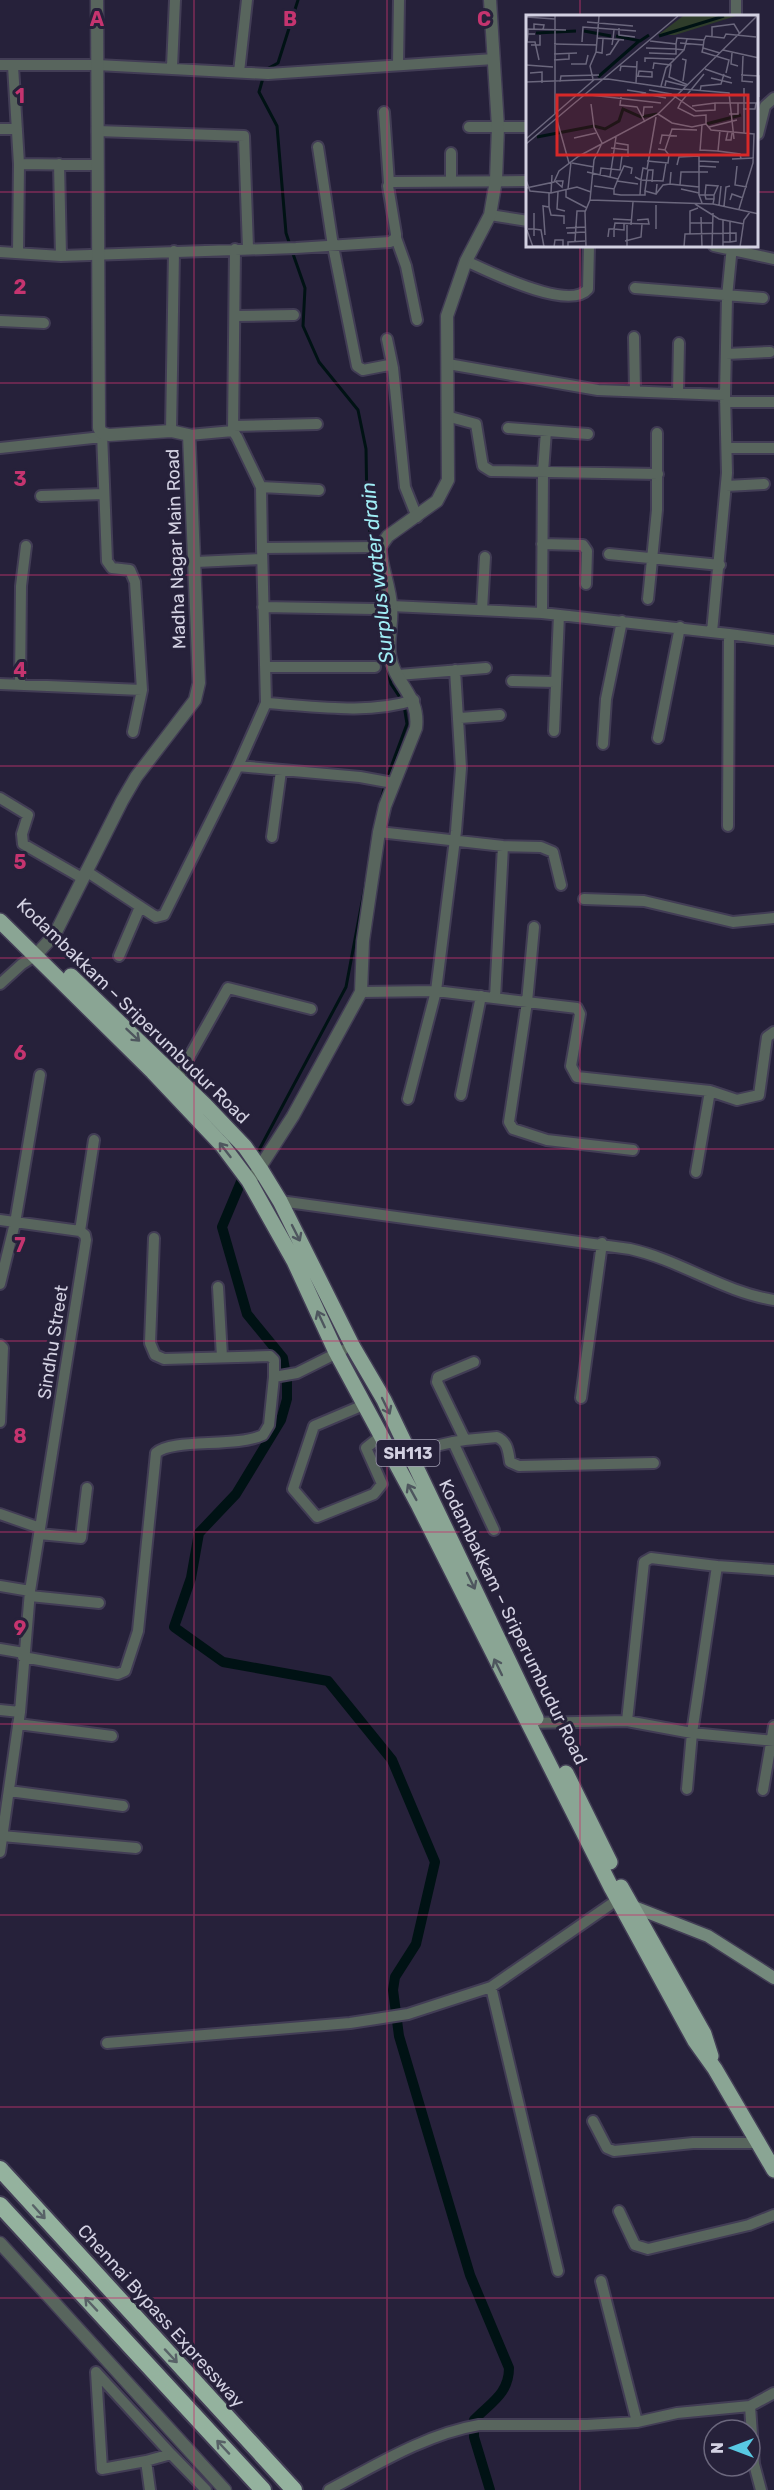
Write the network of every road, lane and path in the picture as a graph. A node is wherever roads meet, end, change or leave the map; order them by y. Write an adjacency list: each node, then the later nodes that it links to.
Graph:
1 (97, 0): 9 (street)
2 (175, 0): 11 (street)
3 (247, 0): 12 (street)
4 (399, 0): 7 (street)
5 (490, 0): 6 (street)
6 (494, 59): 7 (street); 16 (street)
7 (398, 64): 12 (street)
8 (0, 65): 10 (street)
9 (97, 65): 10 (street); 11 (street); 20 (street)
10 (13, 66): 19 (street)
11 (172, 67): 12 (street)
12 (239, 72)
13 (774, 98): 21 (street)
14 (384, 112): 30 (street)
15 (469, 127): 16 (street)
16 (498, 127): 17 (street); 28 (street)
17 (526, 127)
18 (0, 129): 19 (street)
19 (17, 129): 24 (street)
20 (97, 130): 26 (street); 35 (street)
21 (759, 130)
22 (318, 147): 34 (street)
23 (451, 153): 27 (street)
24 (19, 164): 25 (street); 41 (street)
25 (59, 164): 26 (street); 43 (street)
26 (97, 165): 42 (street)
27 (451, 180): 28 (street); 30 (street)
28 (496, 180): 29 (street); 31 (street)
29 (526, 181)
30 (389, 183): 33 (street)
31 (490, 215): 32 (street); 45 (street)
32 (526, 221)
33 (396, 238): 34 (street); 51 (street)
34 (333, 246): 35 (street); 60 (street)
35 (248, 248): 38 (street)
36 (589, 248): 45 (street)
37 (731, 248): 44 (street); 47 (street)
38 (235, 249): 39 (street); 50 (street)
39 (174, 251): 42 (street); 69 (street)
40 (0, 252): 41 (street)
41 (18, 254): 43 (street)
42 (98, 255): 43 (street); 73 (street)
43 (61, 256)
44 (774, 259)
45 (466, 261): 59 (street)
46 (635, 288): 47 (street)
47 (727, 297): 48 (street); 58 (street)
48 (763, 298)
49 (294, 315): 50 (street)
50 (236, 316): 67 (street)
51 (417, 320)
52 (0, 321): 53 (street)
53 (44, 323)
54 (634, 337): 61 (street)
55 (387, 339): 60 (street)
56 (679, 343): 62 (street)
57 (770, 352): 58 (street)
58 (726, 354): 63 (street)
59 (448, 364): 61 (street); 65 (street)
60 (393, 368): 86 (street)
61 (634, 391): 62 (street)
62 (678, 393): 63 (street)
63 (725, 398): 64 (street); 76 (street)
64 (774, 402)
65 (450, 417): 78 (street); 86 (street)
66 (316, 424): 67 (street)
67 (233, 428): 74 (street); 82 (street)
68 (508, 428): 70 (street)
69 (171, 431): 73 (street, Madha Nagar Main Road); 74 (street, Madha Nagar Main Road)
70 (546, 431): 72 (street); 78 (street)
71 (657, 433): 79 (street)
72 (588, 434)
73 (102, 435): 75 (street); 84 (street)
74 (189, 435): 94 (street, Madha Nagar Main Road)
75 (0, 448)
76 (727, 448): 77 (street); 81 (street)
77 (774, 448)
78 (543, 472): 79 (street); 87 (street)
79 (658, 474): 93 (street)
80 (764, 484): 81 (street)
81 (726, 486): 95 (street)
82 (261, 487): 83 (street); 90 (street)
83 (319, 490)
84 (104, 494): 85 (street); 118 (street)
85 (41, 496)
86 (417, 517): 89 (street)
87 (542, 544): 96 (street); 102 (street)
88 (26, 546): 117 (street)
89 (375, 547): 90 (street); 98 (street)
90 (262, 553): 94 (street); 99 (street)
91 (609, 554): 93 (street)
92 (485, 557): 101 (street)
93 (653, 557): 95 (street); 97 (street)
94 (196, 562): 136 (street, Madha Nagar Main Road)
95 (720, 566): 106 (street)
96 (586, 584)
97 (648, 599)
98 (392, 606): 101 (street); 113 (street)
99 (263, 607): 100 (street); 109 (street)
100 (374, 609)
101 (482, 610): 102 (street)
102 (542, 613): 103 (street)
103 (559, 615): 104 (street); 115 (street)
104 (622, 621): 105 (street); 126 (street)
105 (680, 627): 106 (street); 125 (street)
106 (712, 632): 107 (street)
107 (729, 634): 108 (street); 131 (street)
108 (774, 640)
109 (266, 667): 110 (street); 119 (street)
110 (375, 667)
111 (486, 668): 112 (street)
112 (454, 670): 113 (street); 122 (street)
113 (398, 675): 120 (street)
114 (512, 681): 115 (street)
115 (555, 682): 123 (street)
116 (0, 684): 117 (street)
117 (20, 685): 118 (street)
118 (142, 690): 124 (street)
119 (266, 703): 120 (street); 127 (street)
120 (407, 703): 129 (street)
121 (500, 715): 122 (street)
122 (460, 718): 134 (street)
123 (554, 731)
124 (133, 732)
125 (658, 738)
126 (603, 744)
127 (238, 766): 128 (street); 139 (street)
128 (280, 771): 129 (street); 133 (street)
129 (388, 782): 132 (street)
130 (0, 798): 136 (street)
131 (728, 826)
132 (379, 832): 134 (street); 148 (street)
133 (272, 837)
134 (455, 839): 135 (street); 147 (street)
135 (503, 846): 137 (street); 150 (street)
136 (84, 874): 139 (street); 144 (street, Madha Nagar Main Road)
137 (561, 885)
138 (584, 899): 141 (street)
139 (140, 907): 145 (street)
140 (0, 908): 144 (main road, Kodambakkam – Sriperumbudur Road / SH113)
141 (774, 918)
142 (0, 921): 144 (main road, Kodambakkam – Sriperumbudur Road / SH113)
143 (534, 927): 151 (street)
144 (40, 952): 146 (street); 155 (main road, Kodambakkam – Sriperumbudur Road / SH113, one-way to 155); 163 (main road, Kodambakkam – Sriperumbudur Road / SH113, one-way to 144)
145 (119, 956)
146 (0, 984)
147 (436, 991): 148 (street); 149 (street); 158 (street)
148 (361, 992): 161 (street)
149 (481, 996): 150 (street); 157 (street)
150 (495, 998): 151 (street)
151 (527, 1002): 156 (street); 160 (street)
152 (311, 1009): 155 (street)
153 (774, 1032): 156 (street)
154 (40, 1075): 166 (street)
155 (178, 1077): 161 (main road, Kodambakkam – Sriperumbudur Road / SH113)
156 (710, 1091): 162 (street)
157 (461, 1095)
158 (408, 1099)
159 (94, 1140): 167 (street, Sindhu Street)
160 (633, 1150)
161 (261, 1170): 163 (street); 164 (main road, Kodambakkam – Sriperumbudur Road / SH113)
162 (696, 1172)
163 (249, 1181): 175 (main road, Kodambakkam – Sriperumbudur Road / SH113, one-way to 163)
164 (280, 1201): 169 (street); 174 (main road, Kodambakkam – Sriperumbudur Road / SH113, one-way to 174)
165 (0, 1220): 166 (street)
166 (15, 1223): 167 (street); 170 (street)
167 (80, 1231): 191 (street, Sindhu Street)
168 (154, 1238): 176 (street)
169 (602, 1244): 172 (street); 179 (street)
170 (0, 1284)
171 (219, 1287): 176 (street)
172 (774, 1300)
173 (0, 1345): 181 (street)
174 (353, 1347): 175 (street); 185 (main road, Kodambakkam – Sriperumbudur Road / SH113, one-way to 185)
175 (336, 1352): 178 (street); 180 (main road, Kodambakkam – Sriperumbudur Road / SH113)
176 (222, 1357): 178 (street)
177 (474, 1362): 183 (street)
178 (277, 1376): 198 (street)
179 (581, 1398)
180 (366, 1404): 182 (main road, Kodambakkam – Sriperumbudur Road / SH113); 182 (street)
181 (0, 1422)
182 (381, 1436): 186 (main road, Kodambakkam – Sriperumbudur Road / SH113)
183 (465, 1440): 184 (street); 187 (street)
184 (453, 1442): 185 (street); 190 (street)
185 (408, 1452): 186 (street); 202 (main road, Kodambakkam – Sriperumbudur Road / SH113, one-way to 202)
186 (391, 1456): 202 (main road, Kodambakkam – Sriperumbudur Road / SH113, one-way to 186)
187 (654, 1463)
188 (87, 1488): 191 (street)
189 (0, 1514): 191 (street)
190 (494, 1530)
191 (39, 1531): 195 (street, Sindhu Street)
192 (717, 1566): 193 (street); 201 (street); 205 (street)
193 (774, 1570)
194 (0, 1586): 195 (street)
195 (30, 1594): 196 (street); 198 (street, Sindhu Street)
196 (99, 1603)
197 (0, 1649): 198 (street)
198 (23, 1655): 200 (street, Sindhu Street)
199 (0, 1710): 200 (street)
200 (20, 1712): 203 (street, Sindhu Street)
201 (627, 1721): 202 (street); 205 (street)
202 (533, 1723): 215 (main road, Kodambakkam – Sriperumbudur Road / SH113); 216 (main road, Kodambakkam – Sriperumbudur Road / SH113)
203 (18, 1724): 206 (street); 210 (street, Sindhu Street)
204 (774, 1726): 207 (street)
205 (692, 1733): 207 (street); 208 (street)
206 (112, 1736)
207 (773, 1740): 209 (street)
208 (687, 1789)
209 (764, 1790)
210 (9, 1791): 211 (street); 212 (street, Sindhu Street)
211 (123, 1806)
212 (2, 1836): 213 (street); 214 (street, Sindhu Street)
213 (136, 1848)
214 (0, 1852)
215 (617, 1900): 216 (main road); 218 (street); 220 (main road, Kodambakkam – Sriperumbudur Road / SH113)
216 (634, 1907): 217 (main road); 220 (main road, Kodambakkam – Sriperumbudur Road / SH113)
217 (774, 1978)
218 (491, 1988): 219 (street); 229 (street)
219 (107, 2043)
220 (715, 2069): 222 (main road, Kodambakkam – Sriperumbudur Road / SH113)
221 (594, 2121): 222 (street)
222 (758, 2143): 224 (main road, Kodambakkam – Sriperumbudur Road / SH113)
223 (0, 2169): 240 (highway, Chennai Bypass Expressway, one-way to 240)
224 (774, 2170)
225 (0, 2205): 239 (highway, one-way to 225)
226 (619, 2211): 227 (street)
227 (774, 2215)
228 (0, 2243): 238 (street)
229 (558, 2271)
230 (601, 2281): 233 (street)
231 (774, 2393): 232 (street)
232 (750, 2406): 233 (street); 242 (street)
233 (637, 2422): 241 (street)
234 (171, 2454): 235 (street); 235 (street); 237 (street)
235 (146, 2461): 236 (street)
236 (150, 2490)
237 (206, 2490)
238 (225, 2490)
239 (262, 2490)
240 (294, 2490)
241 (328, 2490)
242 (760, 2490)

